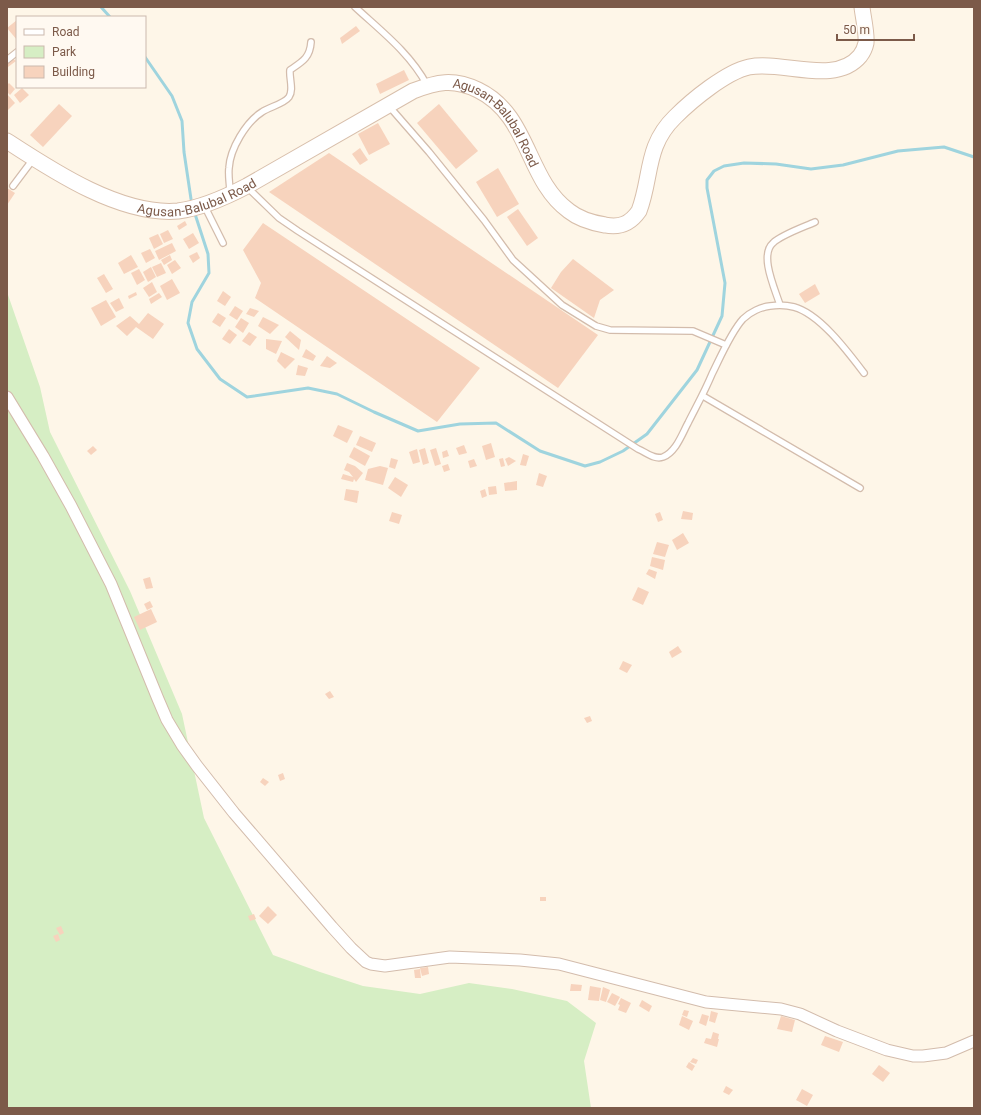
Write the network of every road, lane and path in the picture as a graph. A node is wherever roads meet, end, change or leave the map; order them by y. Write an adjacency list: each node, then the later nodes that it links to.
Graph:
1 (355, 7): 6 (lane)
2 (862, 7): 6 (main road, Agusan-Balubal Road)
3 (312, 42): 12 (lane)
4 (16, 53): 5 (lane)
5 (7, 60)
6 (427, 86): 7 (main road, Agusan-Balubal Road)
7 (388, 105): 11 (main road, Agusan-Balubal Road); 17 (lane)
8 (7, 141): 9 (main road, Agusan-Balubal Road)
9 (34, 158): 10 (lane); 13 (main road, Agusan-Balubal Road)
10 (13, 186)
11 (247, 186): 12 (main road, Agusan-Balubal Road); 19 (lane)
12 (230, 195): 13 (main road, Agusan-Balubal Road)
13 (204, 205): 15 (lane)
14 (815, 222): 16 (lane)
15 (223, 243)
16 (780, 304): 17 (lane); 18 (lane)
17 (726, 345): 19 (lane)
18 (864, 373)
19 (703, 396): 21 (lane)
20 (7, 397): 22 (street)
21 (860, 488)
22 (974, 1041)

